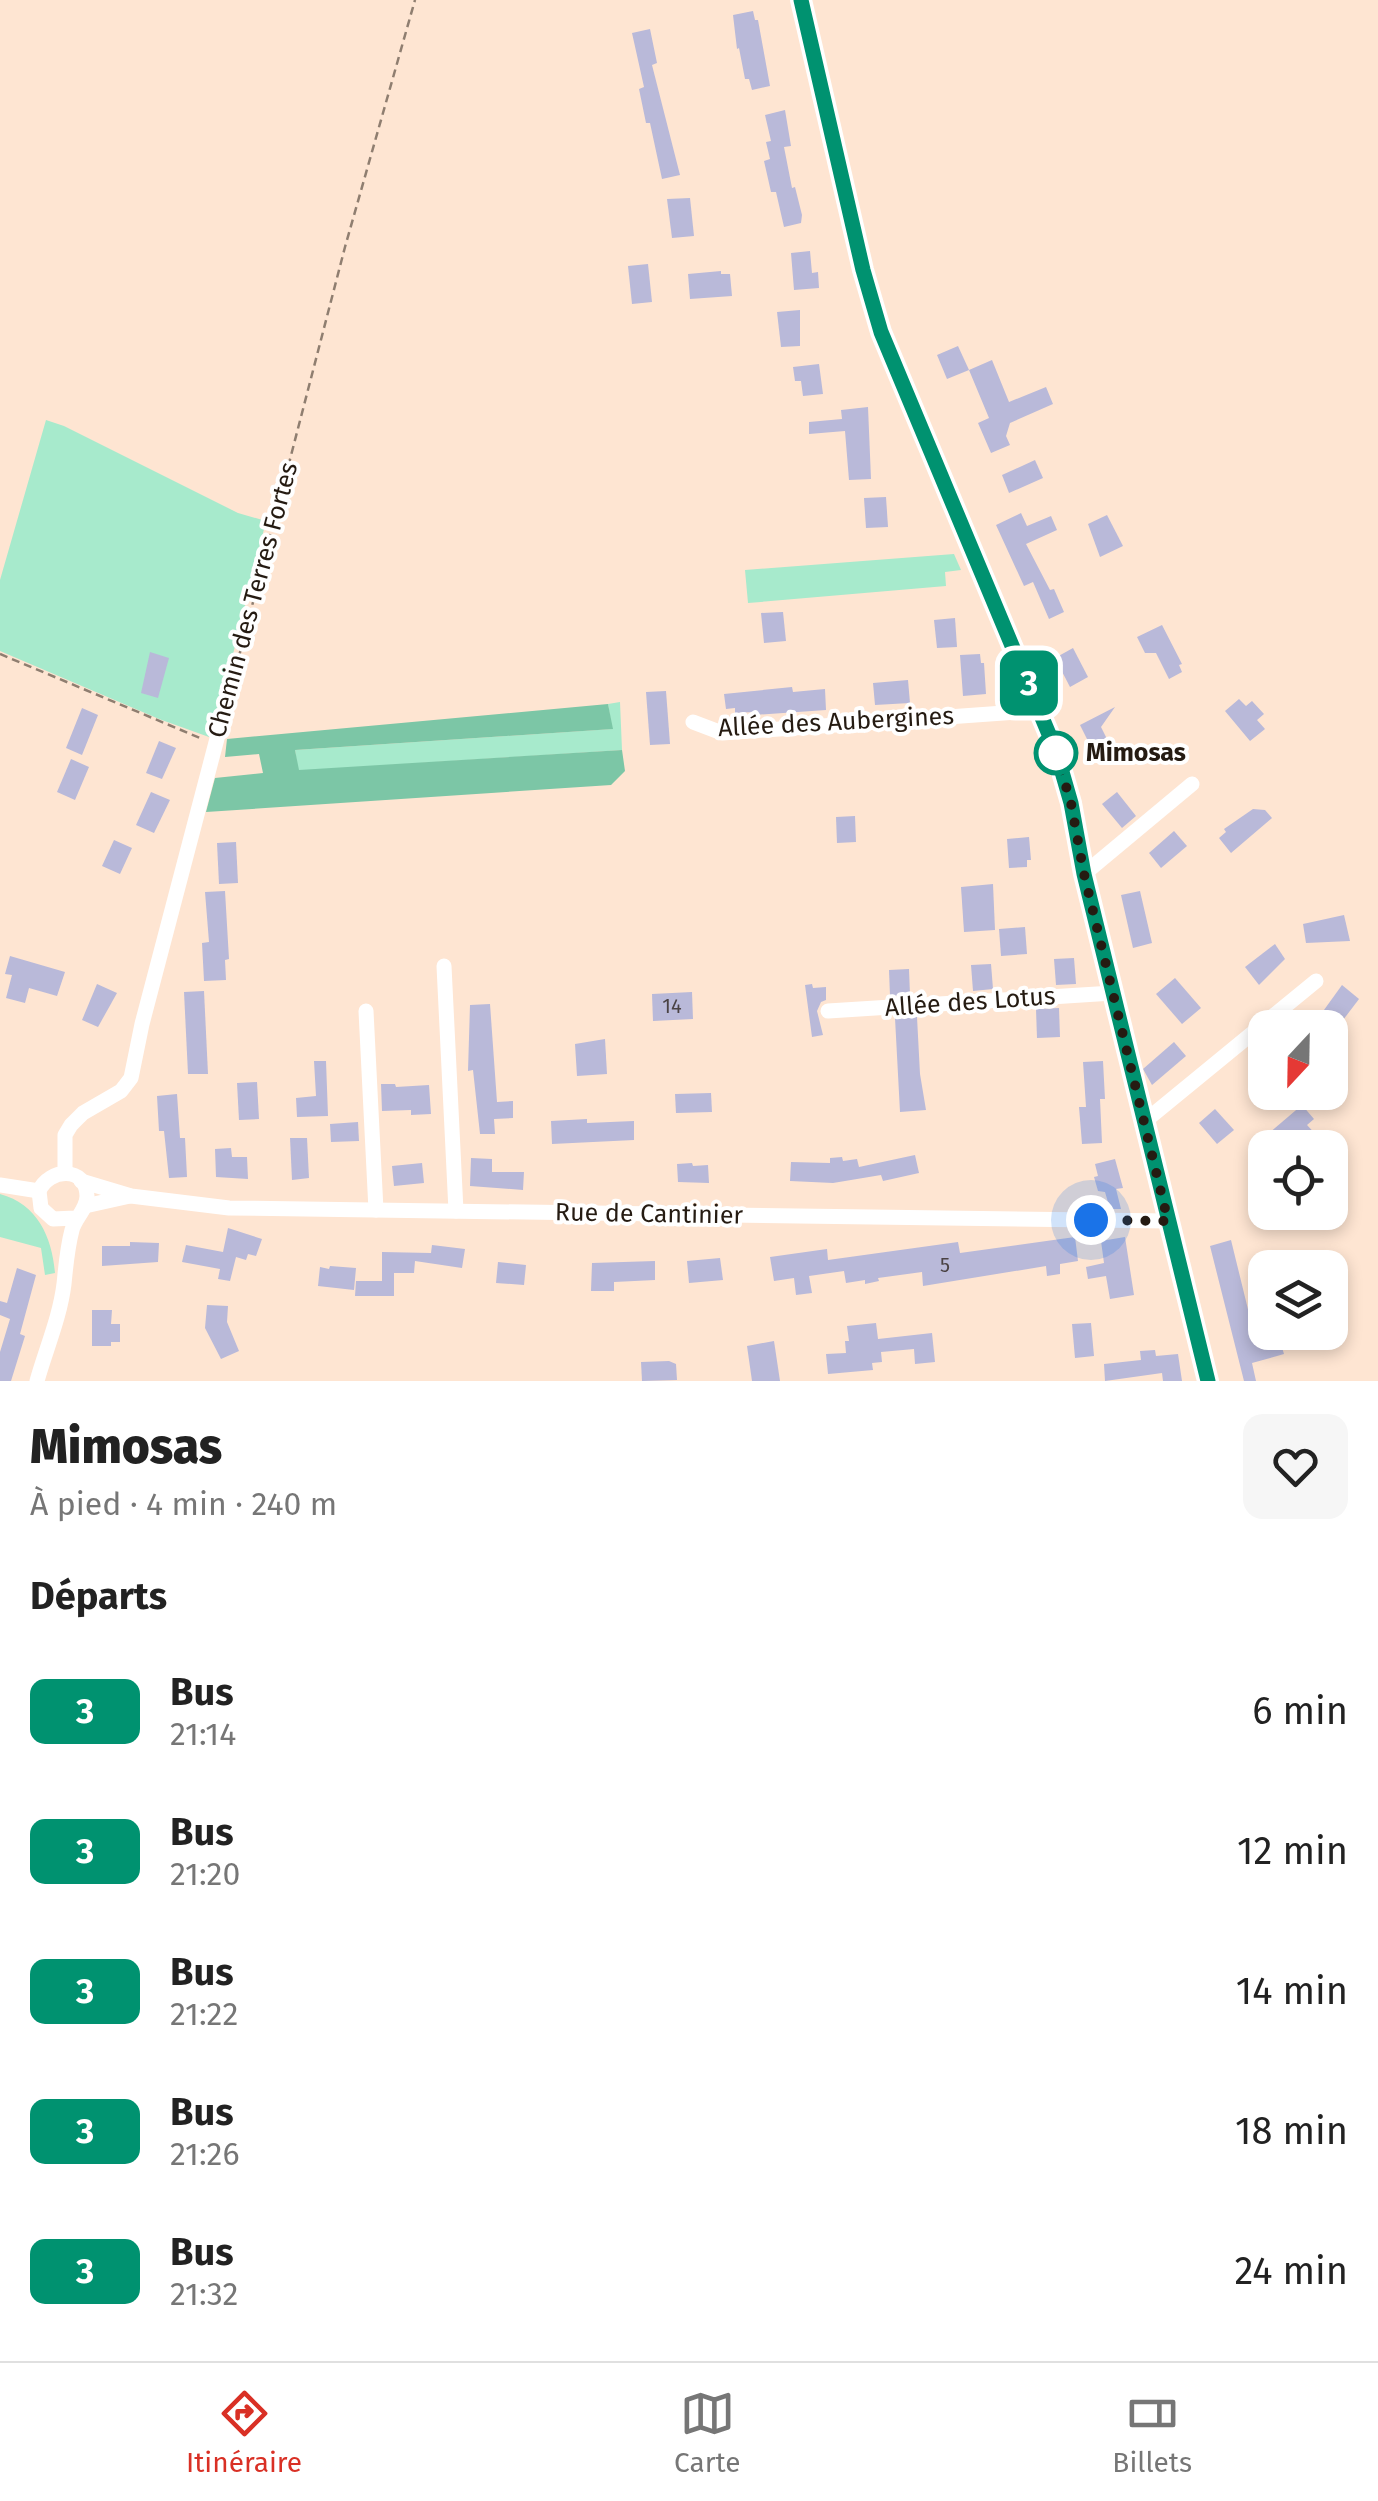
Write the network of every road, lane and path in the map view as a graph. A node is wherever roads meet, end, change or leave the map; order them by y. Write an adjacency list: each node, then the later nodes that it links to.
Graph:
1 (415, 0): 6 (path, Chemin des Terres Fortes)
2 (800, 0): 4 (street)
3 (0, 654): 6 (path)
4 (1039, 706): 5 (street, Allée des Aubergines); 8 (street)
5 (693, 722)
6 (217, 737): 15 (street, Chemin des Terres Fortes)
7 (1192, 784): 8 (street)
8 (1084, 874): 11 (street)
9 (444, 966): 21 (street)
10 (1316, 981): 14 (street)
11 (1113, 993): 13 (street, Allée des Lotus); 14 (street)
12 (366, 1010): 20 (street)
13 (828, 1012)
14 (1144, 1122): 24 (street)
15 (65, 1172): 16 (street); 18 (street)
16 (82, 1181): 19 (street, Rue de Cantinier); 22 (street)
17 (0, 1185): 18 (street)
18 (39, 1191): 23 (street)
19 (131, 1196): 20 (street, Rue de Cantinier); 22 (street, Rue de Cantinier)
20 (376, 1210): 21 (street, Rue de Cantinier)
21 (456, 1211): 24 (street, Rue de Cantinier)
22 (80, 1212): 23 (street); 25 (street)
23 (53, 1219): 25 (street)
24 (1168, 1221): 27 (street)
25 (65, 1258): 26 (street)
26 (37, 1381)
27 (1208, 1381)

